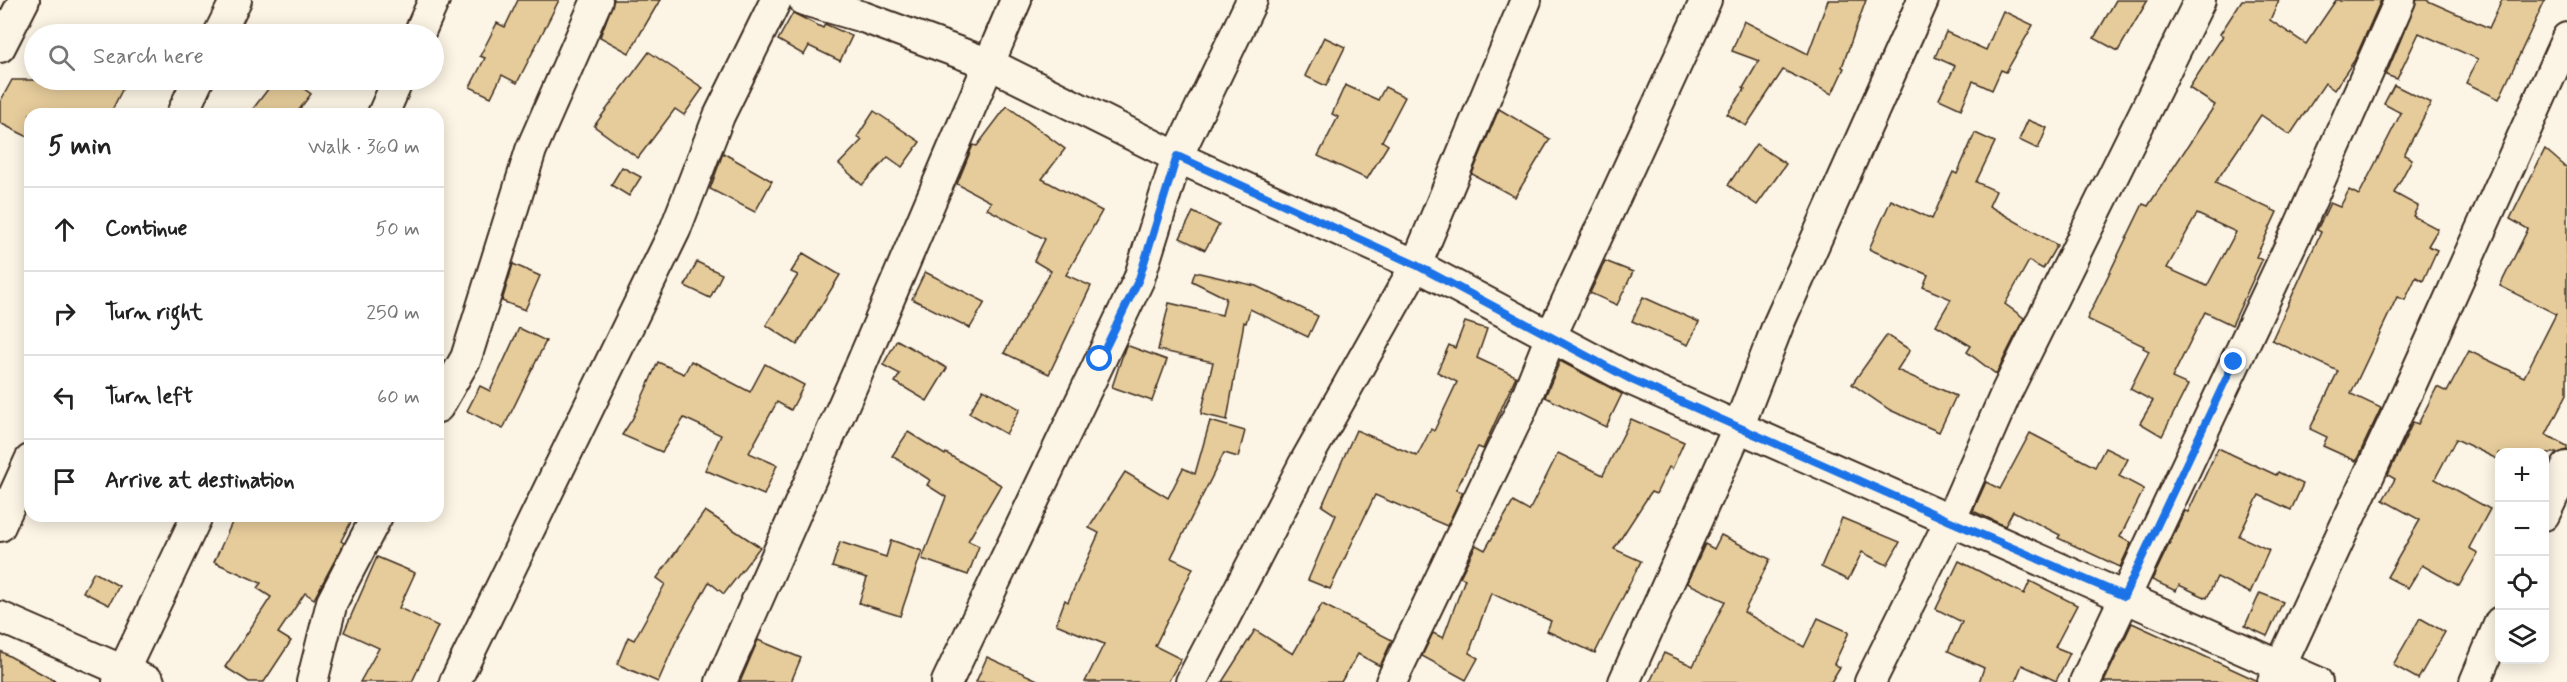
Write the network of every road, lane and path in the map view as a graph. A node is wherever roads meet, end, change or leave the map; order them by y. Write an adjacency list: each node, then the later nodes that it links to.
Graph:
1 (24, 0): 17 (street)
2 (236, 0): 14 (street)
3 (434, 0): 15 (street)
4 (597, 0): 26 (street)
5 (776, 0): 41 (street)
6 (804, 0): 18 (street)
7 (1017, 0): 18 (street)
8 (1252, 0): 23 (street)
9 (1526, 0): 24 (street)
10 (1706, 0): 25 (street)
11 (1923, 0): 27 (street)
12 (2200, 0): 31 (street)
13 (2400, 0): 35 (street)
14 (224, 24)
15 (423, 24)
16 (2567, 38): 38 (street)
17 (0, 47)
18 (990, 64): 23 (street); 42 (street)
19 (193, 90): 21 (street)
20 (394, 90): 22 (street)
21 (185, 108)
22 (386, 108)
23 (1177, 156): 24 (street); 43 (street)
24 (1416, 265): 25 (street); 44 (street)
25 (1551, 336): 27 (street); 45 (street)
26 (444, 396)
27 (1738, 428): 31 (street); 46 (street)
28 (2567, 467): 30 (street)
29 (24, 473): 34 (street)
30 (2549, 505)
31 (1950, 521): 35 (street); 47 (street)
32 (195, 522): 39 (street)
33 (374, 522): 40 (street)
34 (0, 526)
35 (2124, 596): 38 (street); 48 (street)
36 (0, 617): 39 (street)
37 (2495, 632): 50 (street)
38 (2276, 674): 49 (street)
39 (130, 678)
40 (312, 682)
41 (455, 682)
42 (721, 682)
43 (947, 682)
44 (1191, 682)
45 (1391, 682)
46 (1624, 682)
47 (1870, 682)
48 (2085, 682)
49 (2318, 682)
50 (2475, 682)

